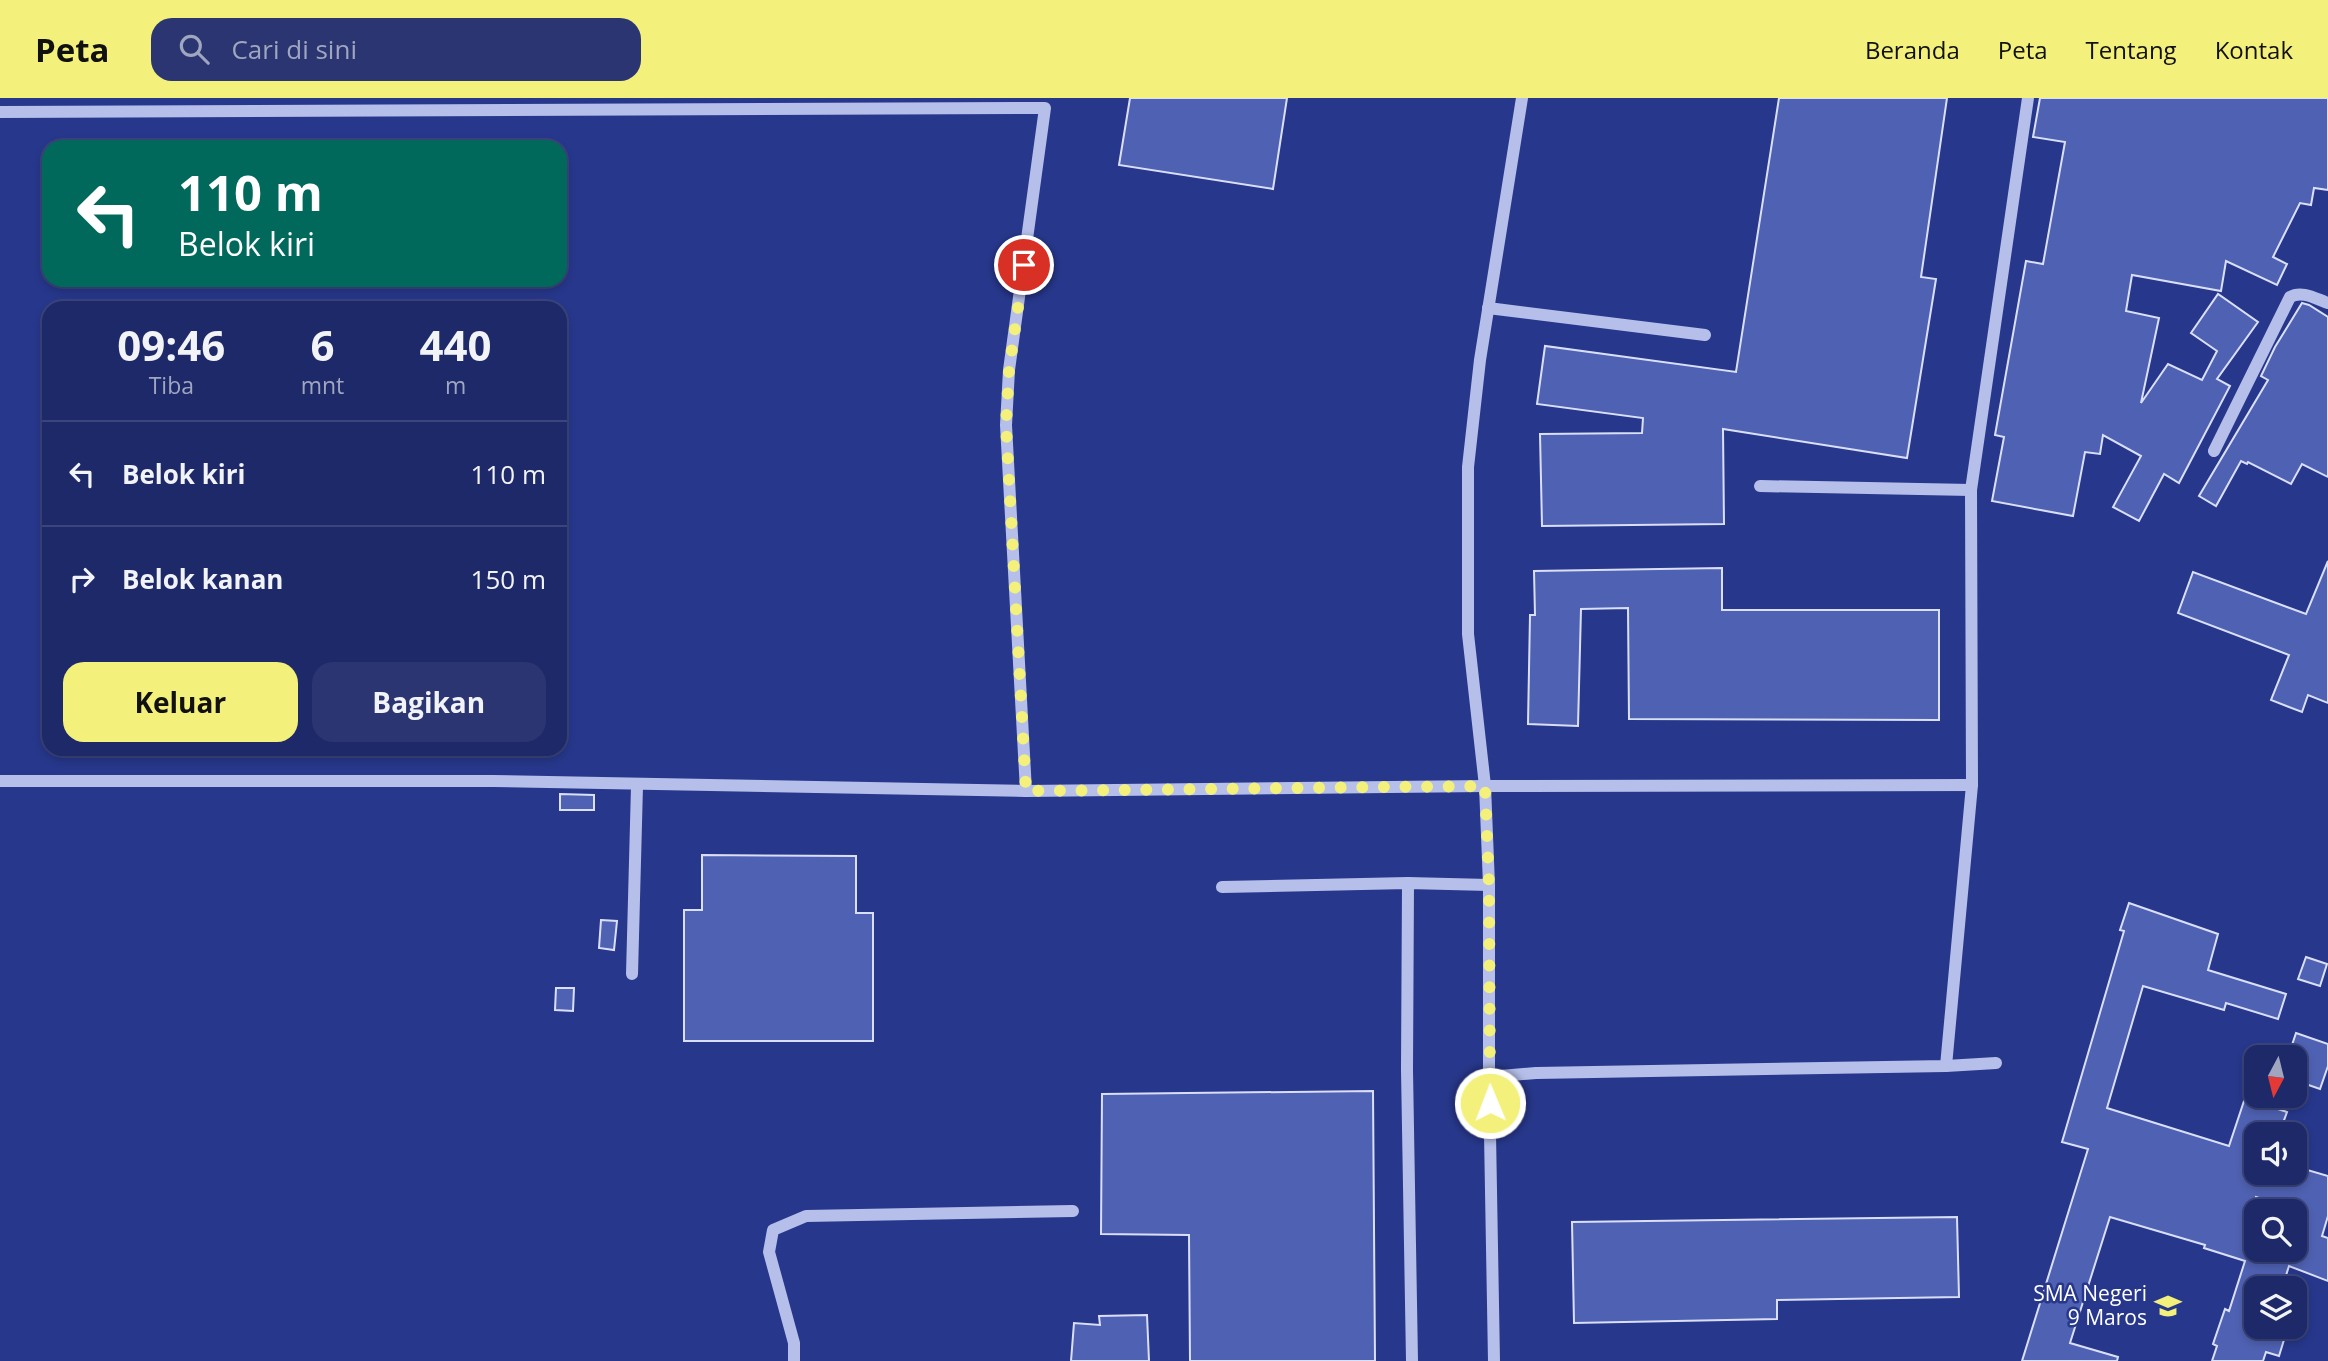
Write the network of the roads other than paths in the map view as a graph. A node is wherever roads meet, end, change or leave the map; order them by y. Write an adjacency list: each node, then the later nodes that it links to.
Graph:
1 (1522, 98): 7 (street)
2 (2028, 98): 11 (street)
3 (1046, 103): 4 (street); 16 (street)
4 (667, 104): 5 (street)
5 (0, 112)
6 (2328, 303): 9 (street)
7 (1488, 308): 8 (street); 15 (street)
8 (1705, 335)
9 (2214, 451)
10 (1760, 486): 11 (street)
11 (1971, 490): 13 (street)
12 (0, 781): 14 (street)
13 (1972, 785): 15 (street); 22 (street)
14 (637, 786): 16 (street); 20 (street)
15 (1485, 786): 16 (street); 18 (street)
16 (1026, 791)
17 (1408, 883): 18 (street); 19 (street); 26 (street)
18 (1489, 885): 23 (street)
19 (1222, 887)
20 (632, 974)
21 (1996, 1063): 22 (street)
22 (1946, 1066): 23 (street)
23 (1489, 1077): 27 (street)
24 (1073, 1211): 25 (street)
25 (794, 1361)
26 (1412, 1361)
27 (1494, 1361)

